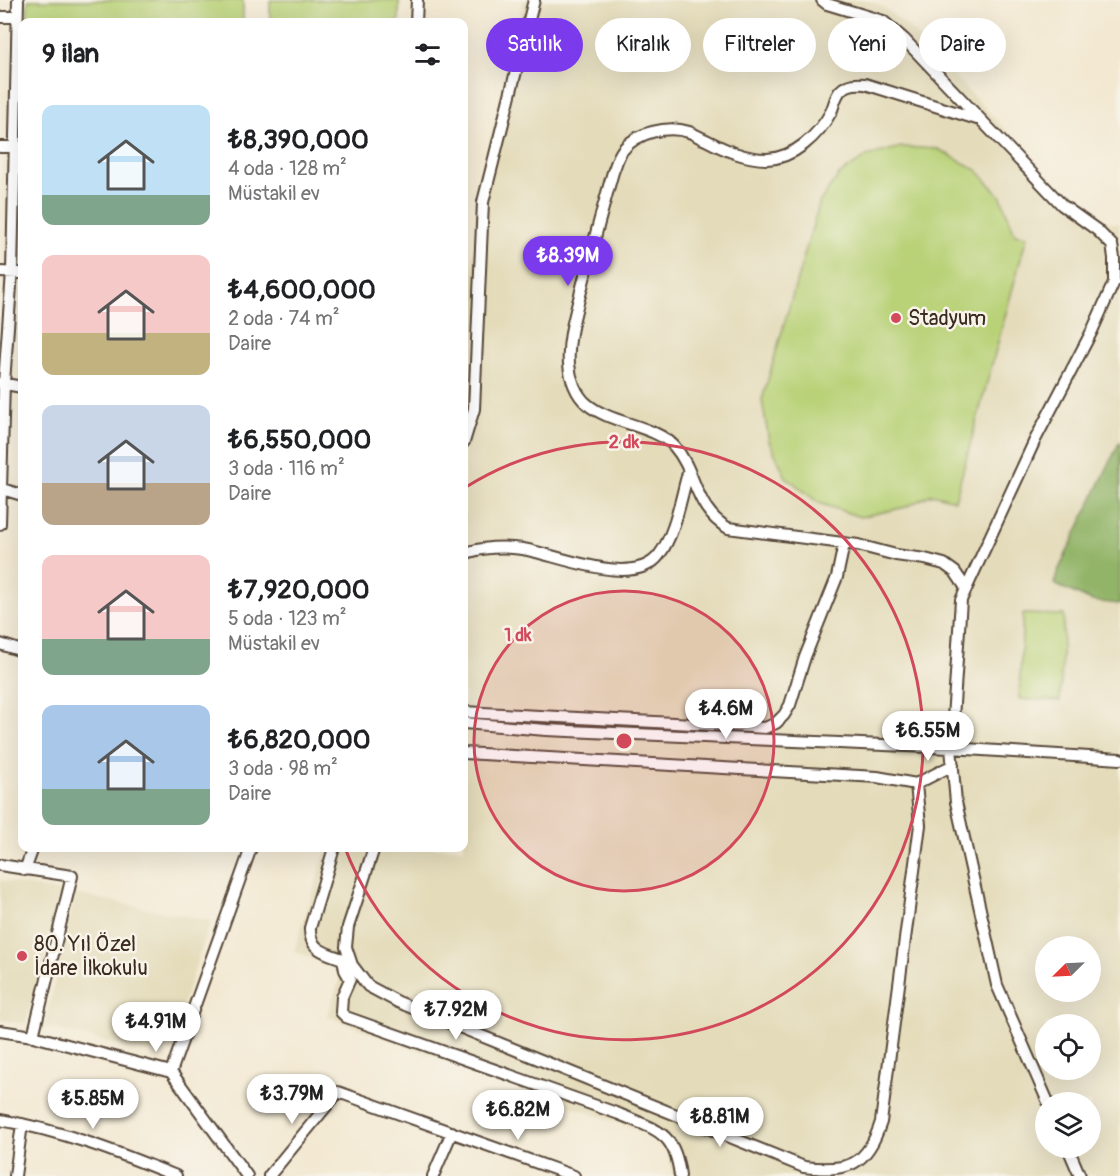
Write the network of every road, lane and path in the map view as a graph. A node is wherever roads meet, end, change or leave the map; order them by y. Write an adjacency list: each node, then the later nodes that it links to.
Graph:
1 (18, 0): 6 (street)
2 (417, 0): 7 (street)
3 (534, 0): 15 (street)
4 (822, 0): 8 (street)
5 (0, 17): 6 (street)
6 (17, 17): 10 (street)
7 (416, 18)
8 (980, 120): 16 (street); 22 (street)
9 (0, 147): 10 (street)
10 (18, 147): 12 (street)
11 (0, 272): 12 (street)
12 (17, 272): 13 (street)
13 (2, 383): 14 (street); 17 (street)
14 (18, 386)
15 (468, 429)
16 (688, 473): 20 (street); 21 (street)
17 (2, 489): 18 (street); 19 (street)
18 (18, 494)
19 (0, 524)
20 (844, 544): 22 (street); 25 (street)
21 (468, 553)
22 (966, 588): 27 (street)
23 (0, 644): 24 (street)
24 (18, 650)
25 (468, 712)
26 (468, 723): 27 (street)
27 (951, 748): 29 (street); 30 (street)
28 (468, 753): 31 (street)
29 (1120, 759)
30 (953, 765): 31 (street); 41 (street)
31 (916, 783): 35 (street)
32 (32, 852): 37 (street)
33 (250, 852): 40 (street)
34 (333, 852): 52 (street)
35 (373, 852)
36 (0, 865): 37 (street)
37 (25, 870): 39 (street)
38 (0, 1031): 39 (street)
39 (33, 1036): 40 (street)
40 (171, 1072): 48 (street)
41 (1044, 1092)
42 (0, 1120): 43 (street)
43 (22, 1124): 46 (street); 47 (street)
44 (452, 1132): 49 (street); 50 (street); 51 (street)
45 (1072, 1158): 53 (street)
46 (15, 1176)
47 (176, 1176)
48 (247, 1176)
49 (269, 1176)
50 (433, 1176)
51 (574, 1176)
52 (680, 1176)
53 (1080, 1176)

